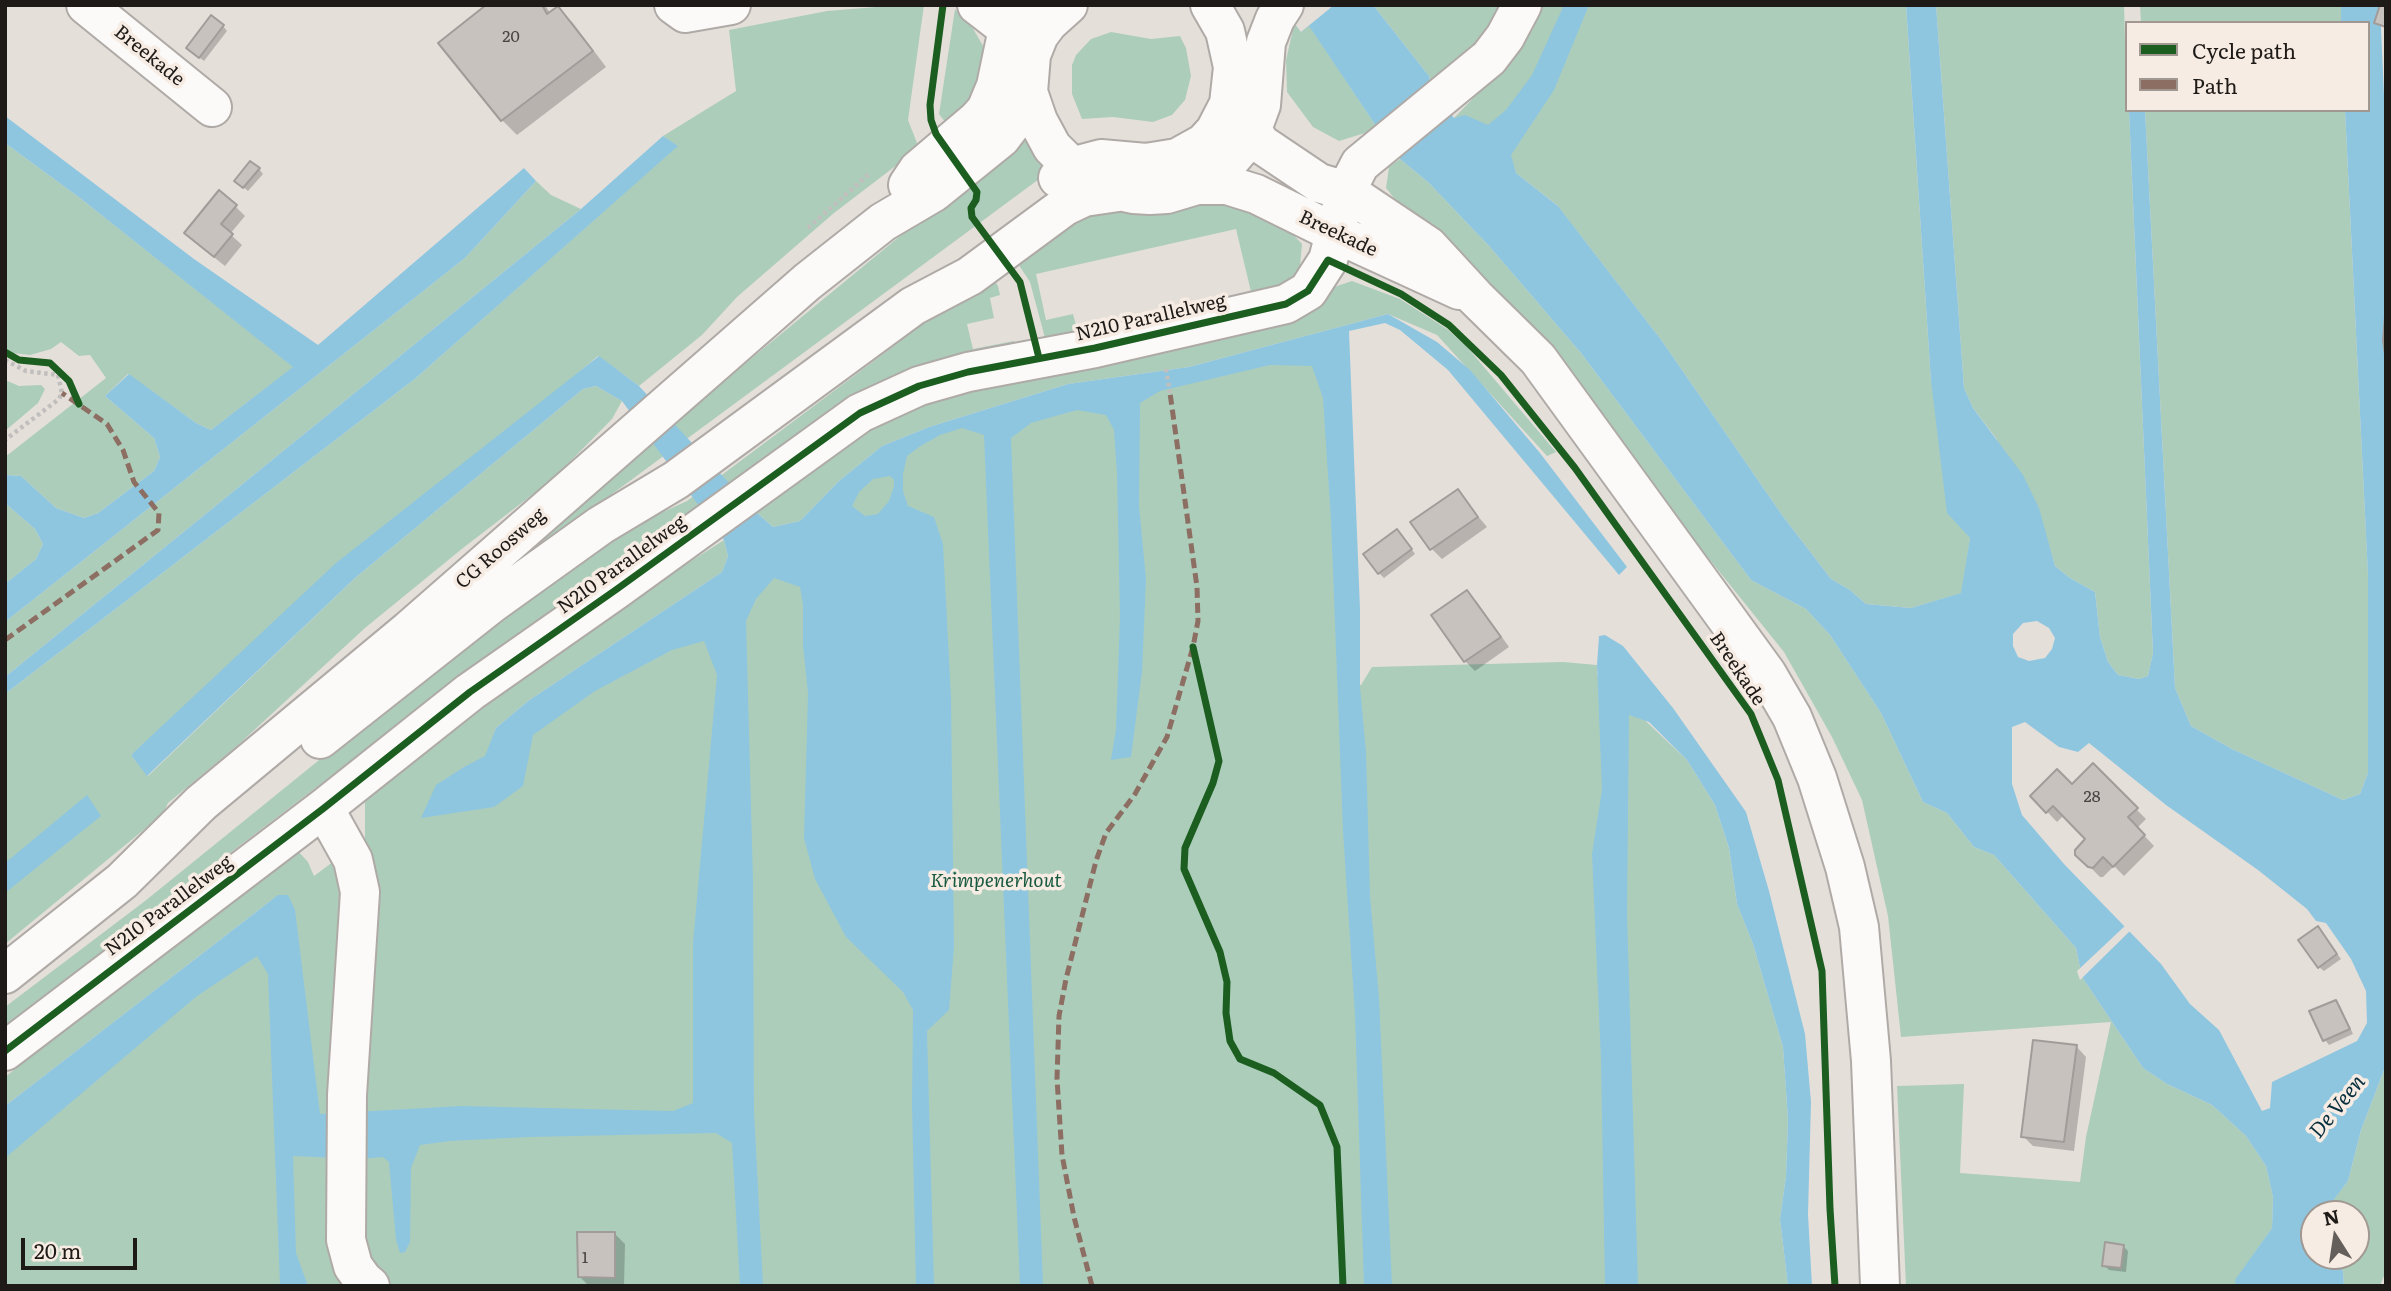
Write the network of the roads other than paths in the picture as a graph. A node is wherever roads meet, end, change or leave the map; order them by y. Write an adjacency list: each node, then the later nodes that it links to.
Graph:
1 (86, 5): 13 (main road, Breekade)
2 (674, 5): 3 (main road)
3 (731, 5)
4 (977, 5): 11 (main road)
5 (1068, 5): 11 (main road, CG Roosweg)
6 (1210, 5): 10 (main road)
7 (1245, 5): 10 (main road)
8 (1522, 5): 17 (main road, N210 Parallelweg)
9 (1283, 7): 12 (main road)
10 (1229, 45): 12 (main road)
11 (1018, 51): 15 (main road); 23 (main road, CG Roosweg)
12 (1253, 82): 14 (main road); 15 (main road, CG Roosweg); 17 (main road, Breekade)
13 (212, 107)
14 (1251, 132): 16 (main road); 17 (main road, Breekade)
15 (1073, 169): 18 (main road); 21 (main road, CG Roosweg)
16 (1197, 185): 18 (main road); 19 (main road, Breekade)
17 (1346, 191): 19 (main road, N210 Parallelweg); 20 (main road, Breekade)
18 (1118, 192): 21 (main road, CG Roosweg)
19 (1335, 233): 20 (main road, Breekade); 22 (main road, N210 Parallelweg)
20 (1475, 297): 27 (main road, Breekade)
21 (912, 306): 23 (main road, CG Roosweg)
22 (324, 808): 25 (main road, N210 Parallelweg); 26 (main road)
23 (122, 881): 24 (main road, CG Roosweg)
24 (5, 974)
25 (5, 1051)
26 (370, 1286)
27 (1880, 1286)

